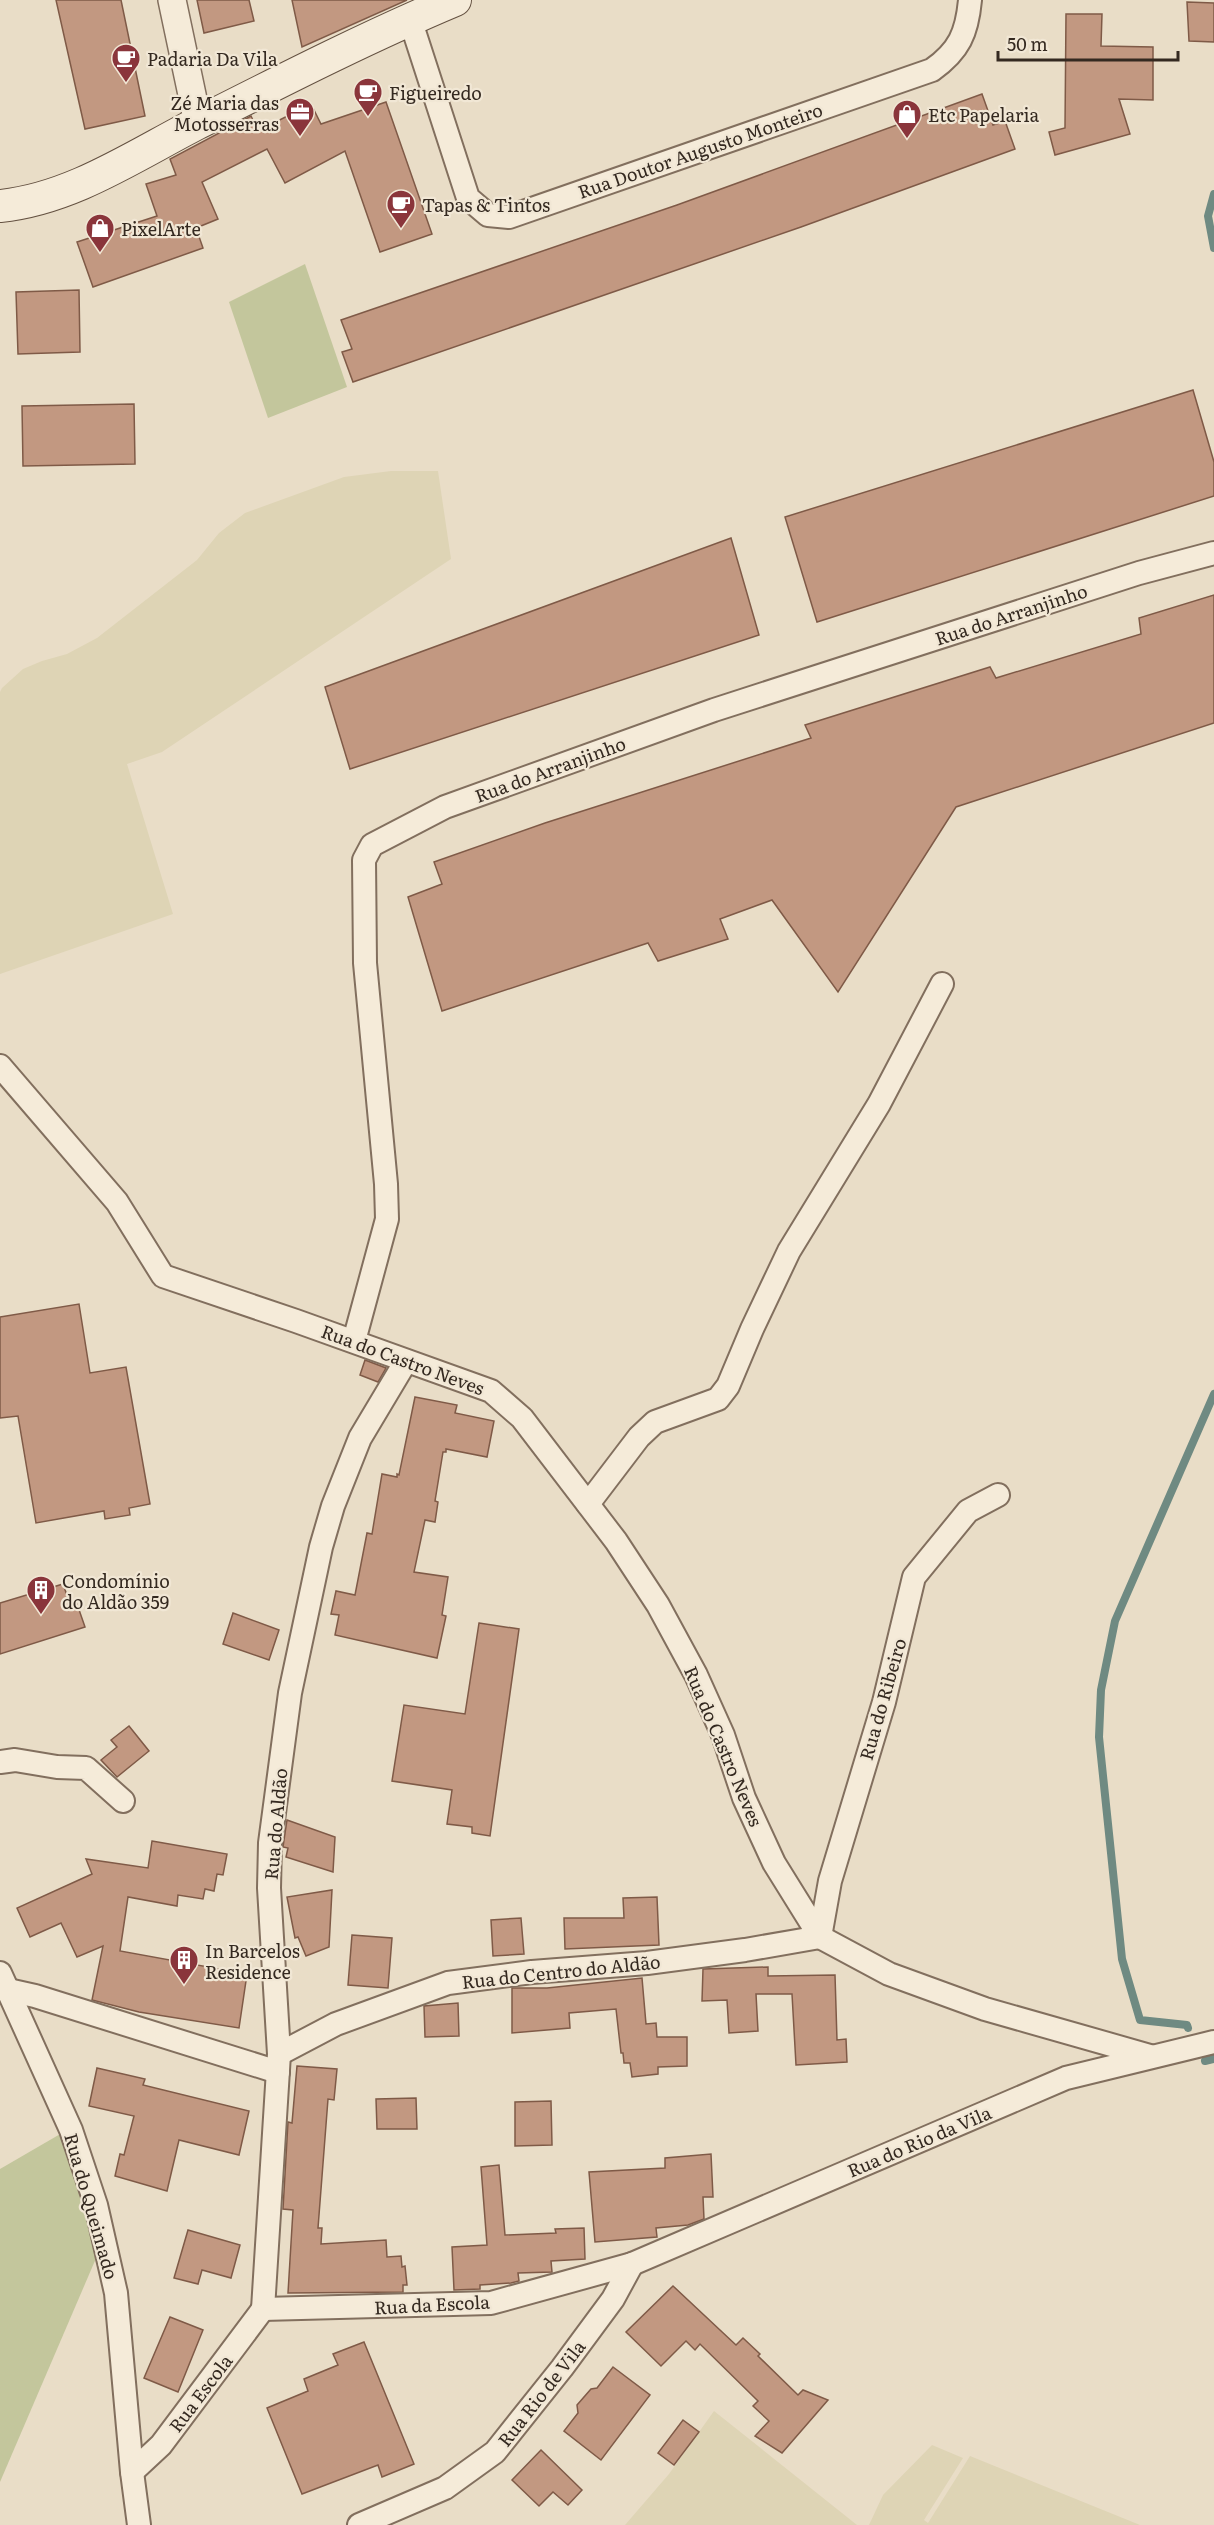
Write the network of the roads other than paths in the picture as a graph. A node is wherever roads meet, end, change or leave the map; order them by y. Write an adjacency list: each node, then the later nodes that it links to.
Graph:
1 (172, 0): 5 (street)
2 (455, 0): 4 (main road)
3 (970, 0): 4 (street, Rua Doutor Augusto Monteiro)
4 (410, 19): 5 (main road)
5 (198, 123): 6 (main road)
6 (0, 206)
7 (1214, 553): 10 (street, Rua do Arranjinho)
8 (942, 984): 13 (street)
9 (0, 1066): 10 (street, Rua do Castro Neves)
10 (354, 1341): 11 (street, Rua do Castro Neves)
11 (406, 1361): 13 (street, Rua do Castro Neves); 20 (street, Rua do Aldão)
12 (998, 1495): 16 (street, Rua do Ribeiro)
13 (588, 1504): 16 (street, Rua do Castro Neves)
14 (1, 1756): 15 (street)
15 (123, 1801)
16 (820, 1937): 19 (street); 20 (street, Rua do Centro do Aldão)
17 (4, 1982): 20 (street); 23 (street, Rua do Queimado)
18 (1214, 2042): 19 (street, Rua do Rio da Vila)
19 (1150, 2056): 21 (street, Rua do Rio da Vila)
20 (278, 2063): 22 (street, Rua do Aldão)
21 (632, 2264): 22 (street, Rua da Escola); 25 (street, Rua Rio de Vila)
22 (263, 2309): 23 (street, Rua Escola)
23 (132, 2472): 24 (street, Rua do Queimado)
24 (139, 2525)
25 (359, 2525)

